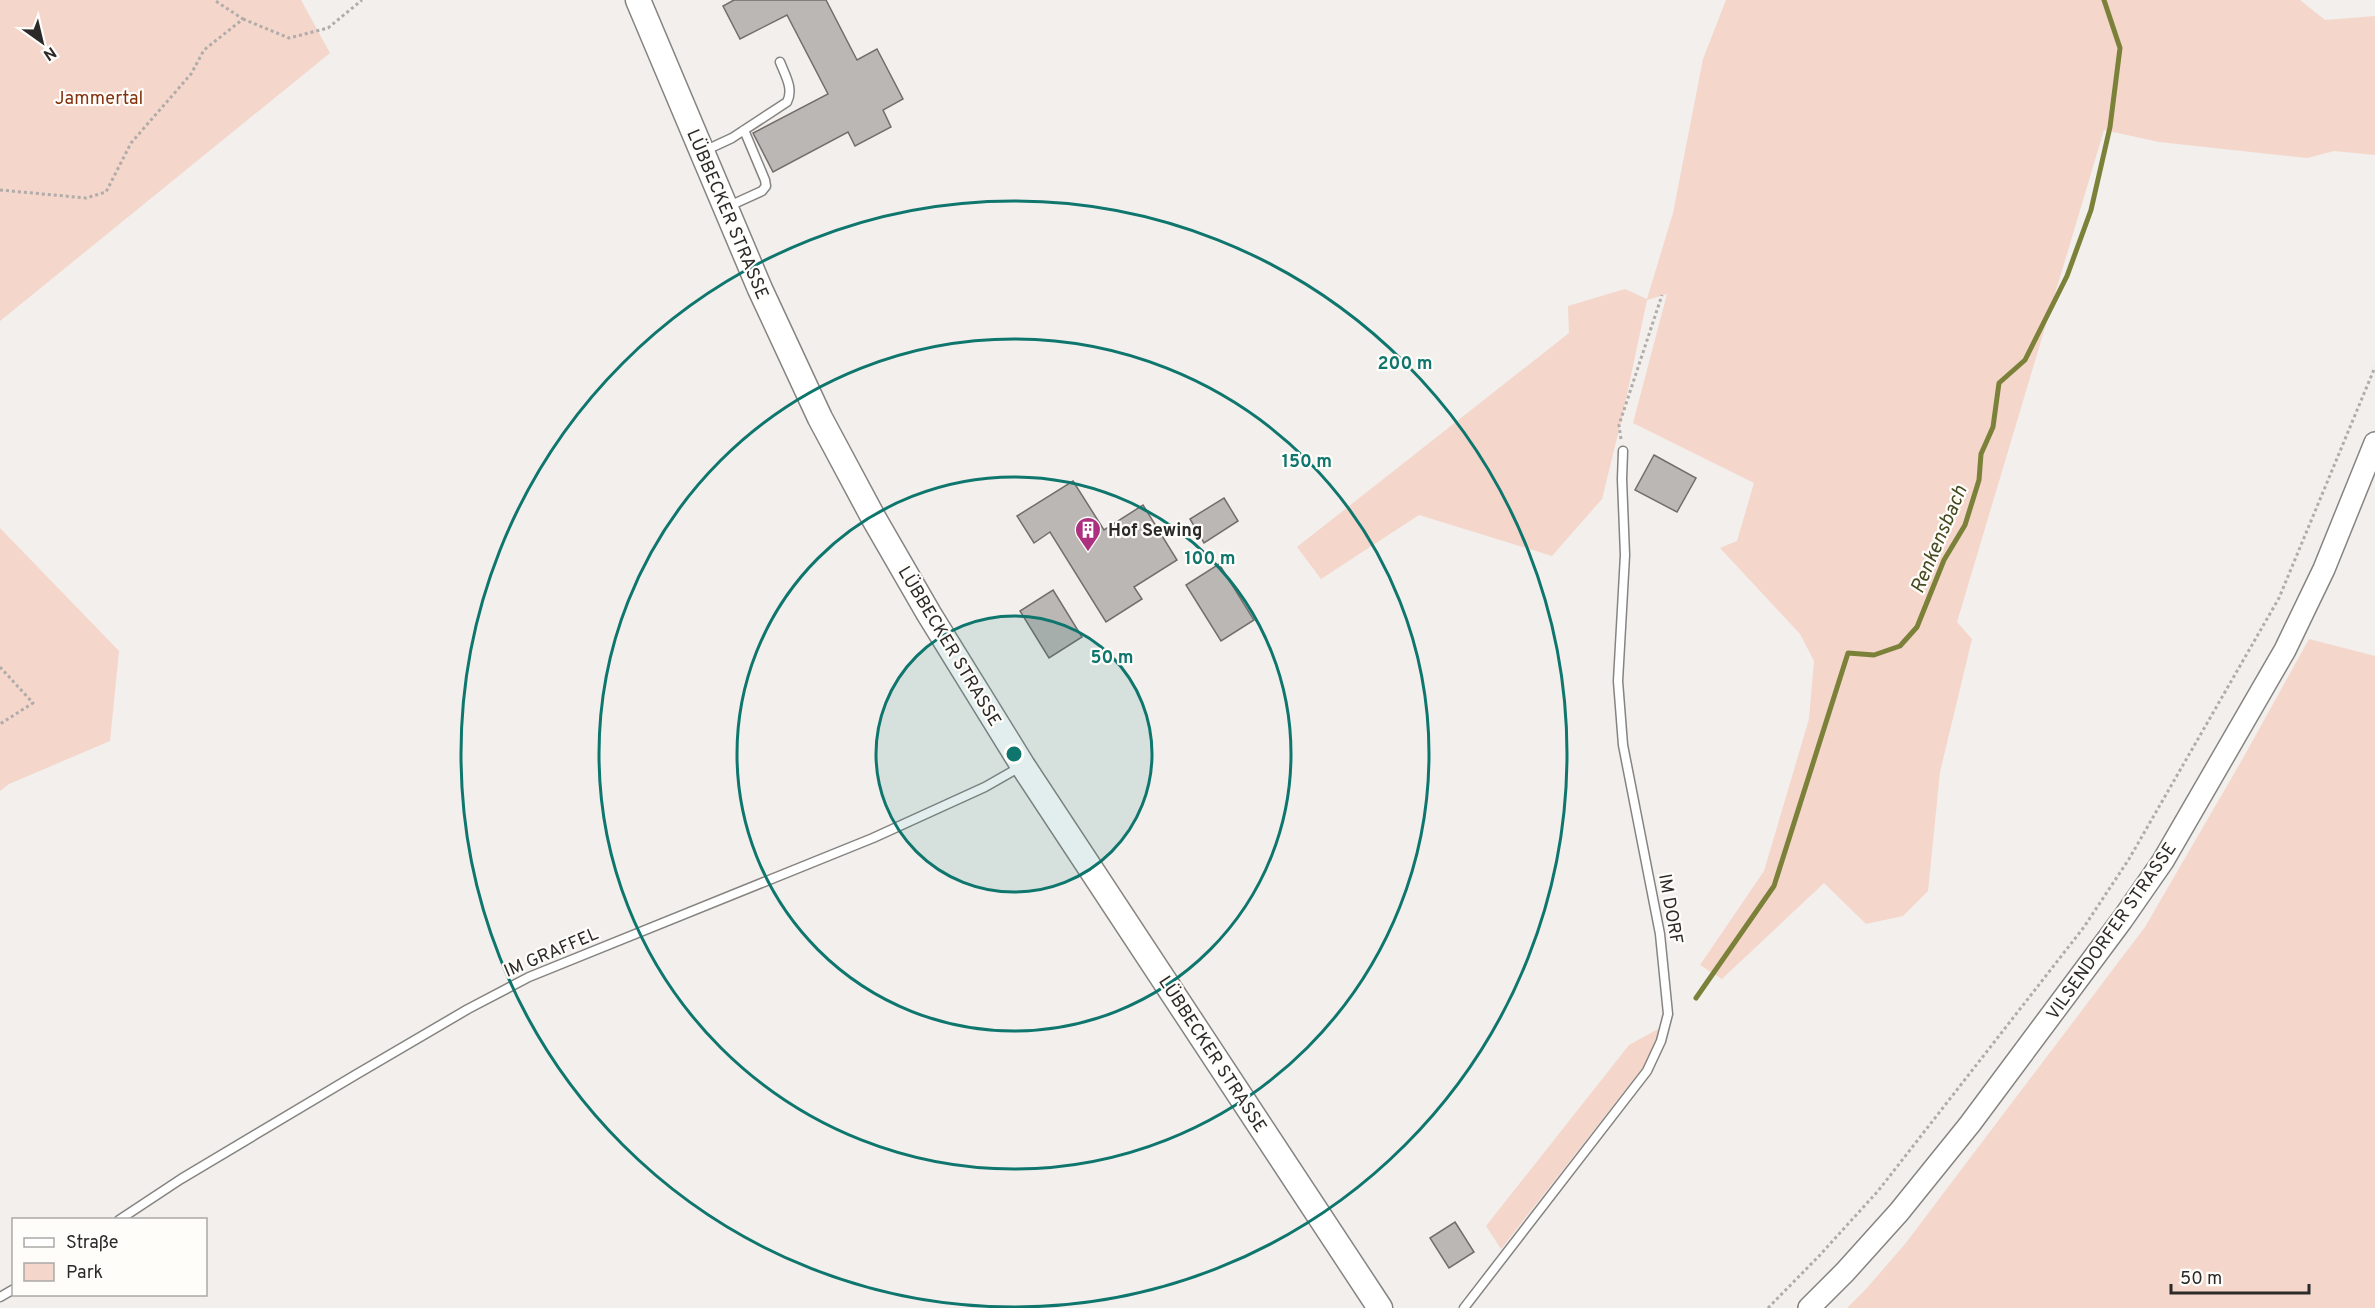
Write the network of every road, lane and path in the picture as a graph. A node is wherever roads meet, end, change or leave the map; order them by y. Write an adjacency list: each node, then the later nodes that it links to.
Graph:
1 (214, 0): 4 (path)
2 (362, 0): 4 (path)
3 (638, 0): 7 (main road, LÜBBECKER STRASSE)
4 (243, 19): 8 (path)
5 (780, 62): 6 (lane)
6 (744, 130): 7 (lane); 9 (lane)
7 (701, 152): 9 (main road, LÜBBECKER STRASSE)
8 (0, 190)
9 (725, 208): 16 (main road, LÜBBECKER STRASSE)
10 (1662, 295): 13 (path)
11 (2375, 367): 20 (path)
12 (2375, 444): 21 (street, VILSENDORFER STRASSE)
13 (1623, 451): 19 (lane, IM DORF)
14 (0, 667): 15 (path)
15 (0, 724)
16 (1023, 766): 17 (lane, IM GRAFFEL); 18 (main road, LÜBBECKER STRASSE)
17 (122, 1218)
18 (1380, 1308)
19 (1464, 1308)
20 (1768, 1308)
21 (1809, 1308)

